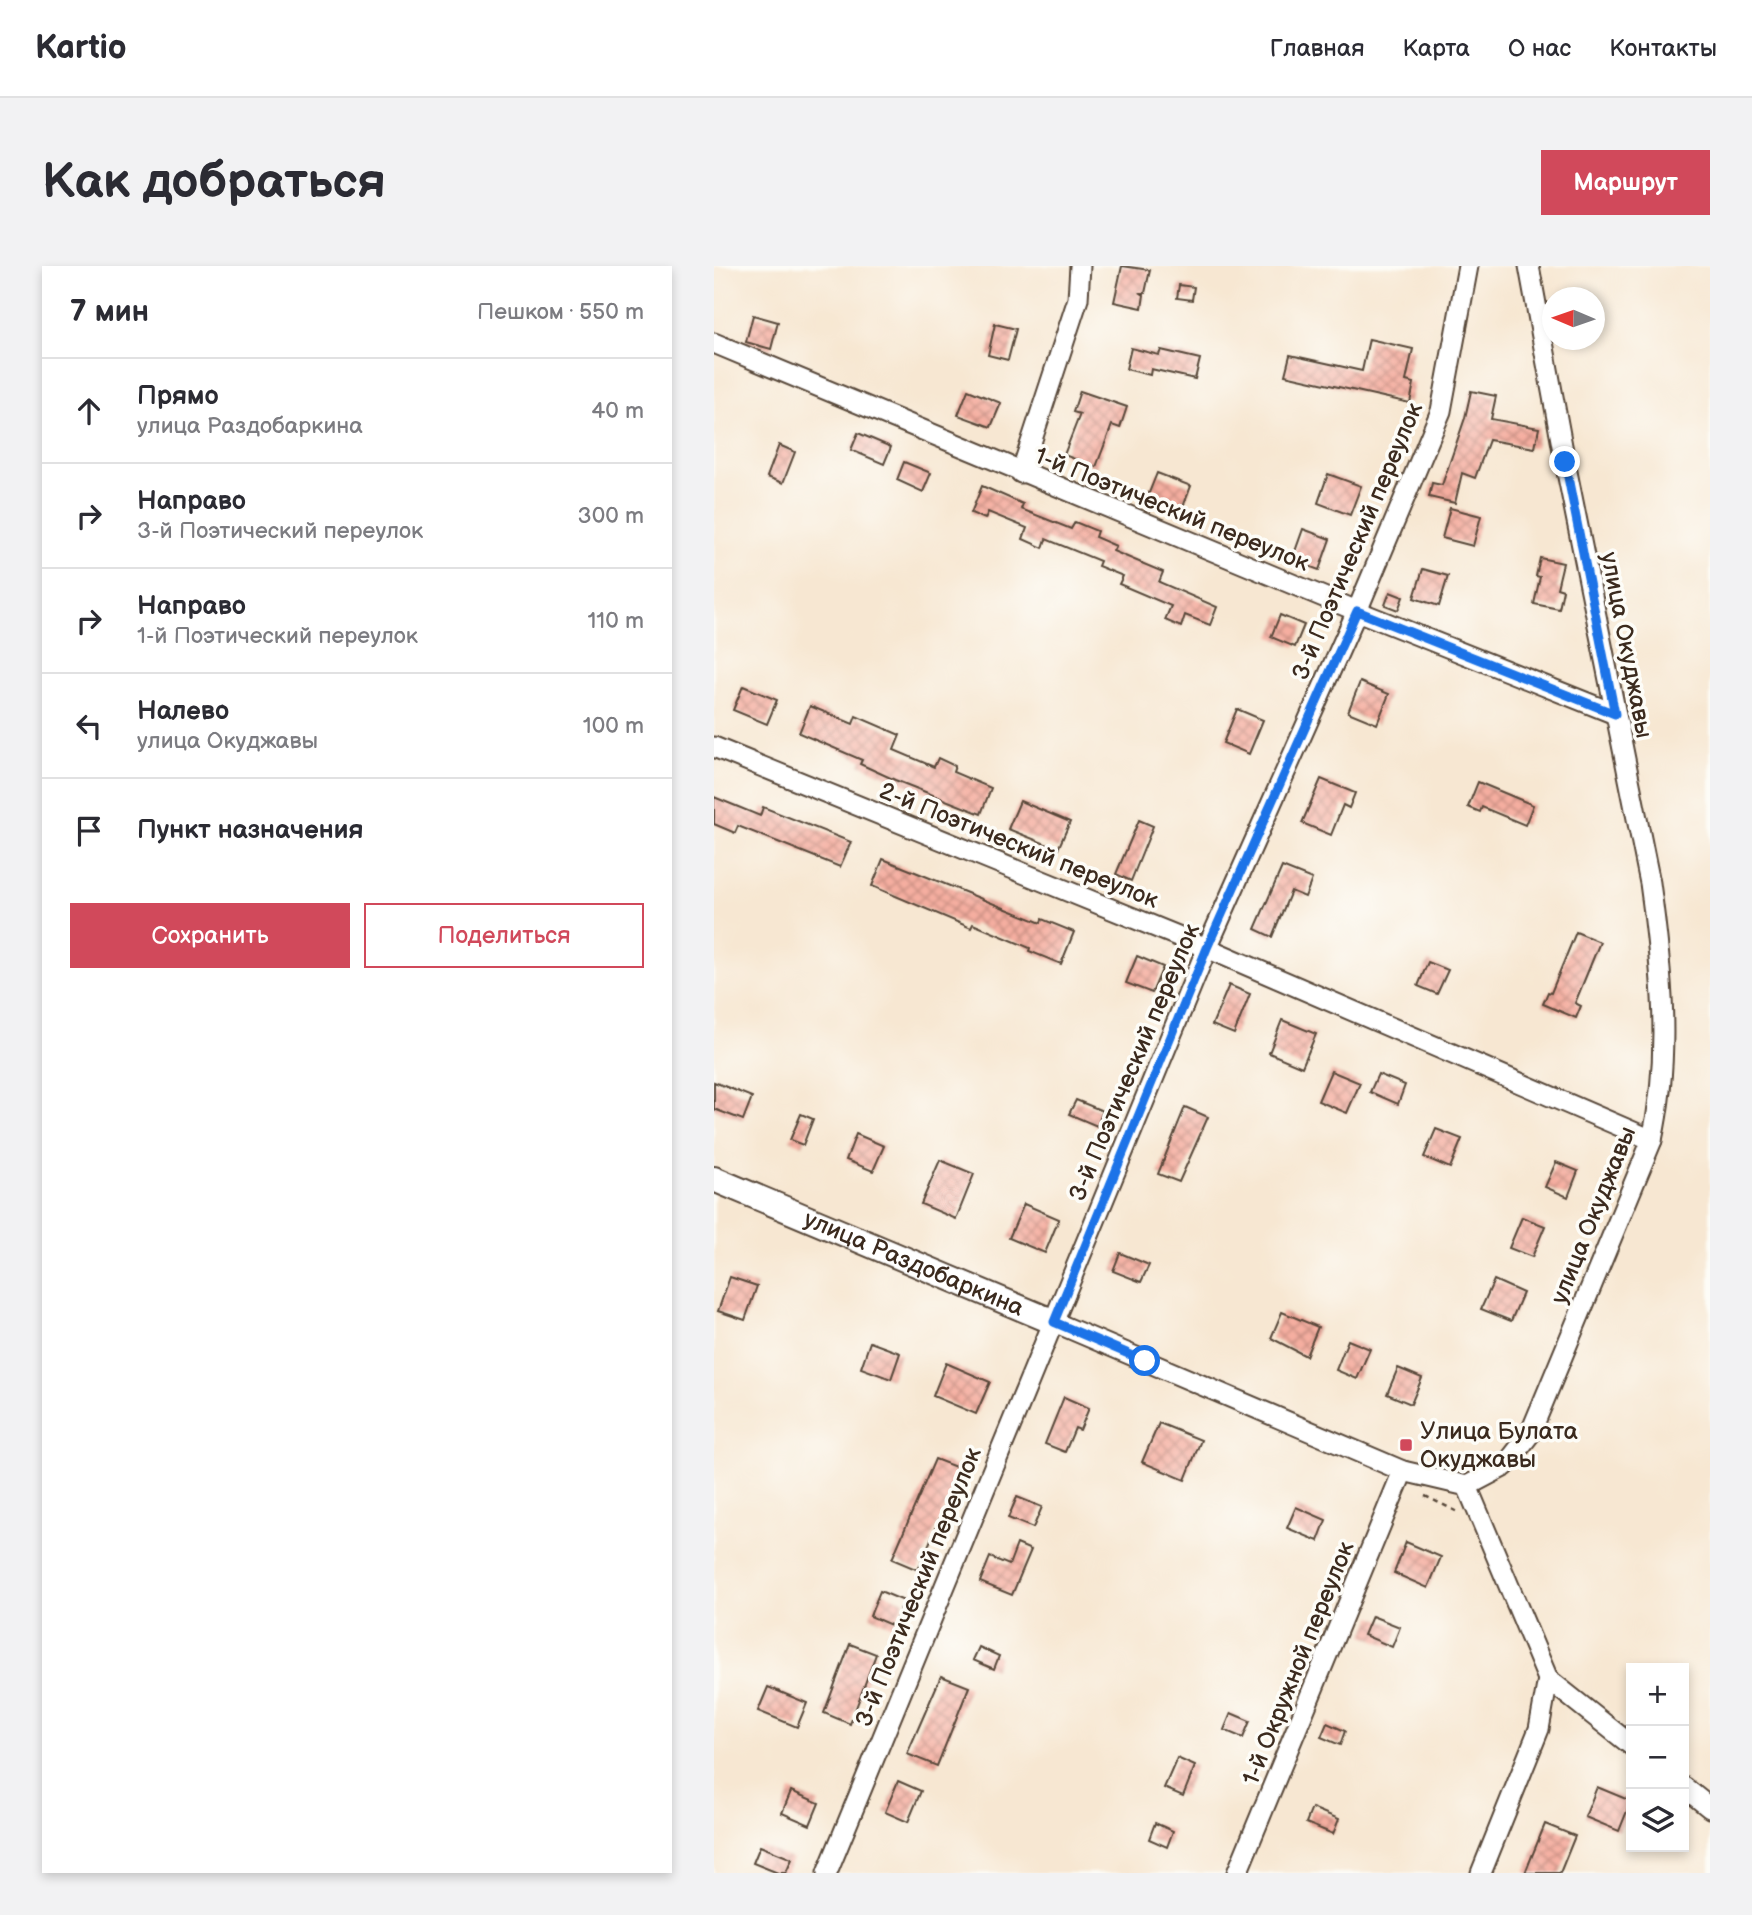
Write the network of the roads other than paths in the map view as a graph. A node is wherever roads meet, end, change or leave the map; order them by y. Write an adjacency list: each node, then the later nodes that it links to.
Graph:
1 (1080, 266): 5 (street)
2 (1468, 266): 6 (street, 3-й Поэтический переулок)
3 (1529, 266): 7 (street, улица Окуджавы)
4 (714, 343): 5 (street, 1-й Поэтический переулок)
5 (1021, 473): 6 (street, 1-й Поэтический переулок)
6 (1357, 611): 7 (street, 1-й Поэтический переулок); 9 (street, 3-й Поэтический переулок)
7 (1615, 714): 10 (street, улица Окуджавы)
8 (714, 747): 9 (street, 2-й Поэтический переулок)
9 (1207, 948): 10 (street, 2-й Поэтический переулок); 12 (street, 3-й Поэтический переулок)
10 (1652, 1140): 14 (street, улица Окуджавы)
11 (714, 1179): 12 (street, улица Раздобаркина)
12 (1054, 1322): 13 (street, улица Раздобаркина); 19 (street, 3-й Поэтический переулок)
13 (1403, 1471): 14 (street, улица Раздобаркина); 20 (street, 1-й Окружной переулок)
14 (1466, 1486): 15 (street)
15 (1548, 1679): 16 (street); 21 (street)
16 (1626, 1741)
17 (1686, 1789): 18 (street)
18 (1710, 1808)
19 (827, 1873)
20 (1237, 1873)
21 (1481, 1873)

